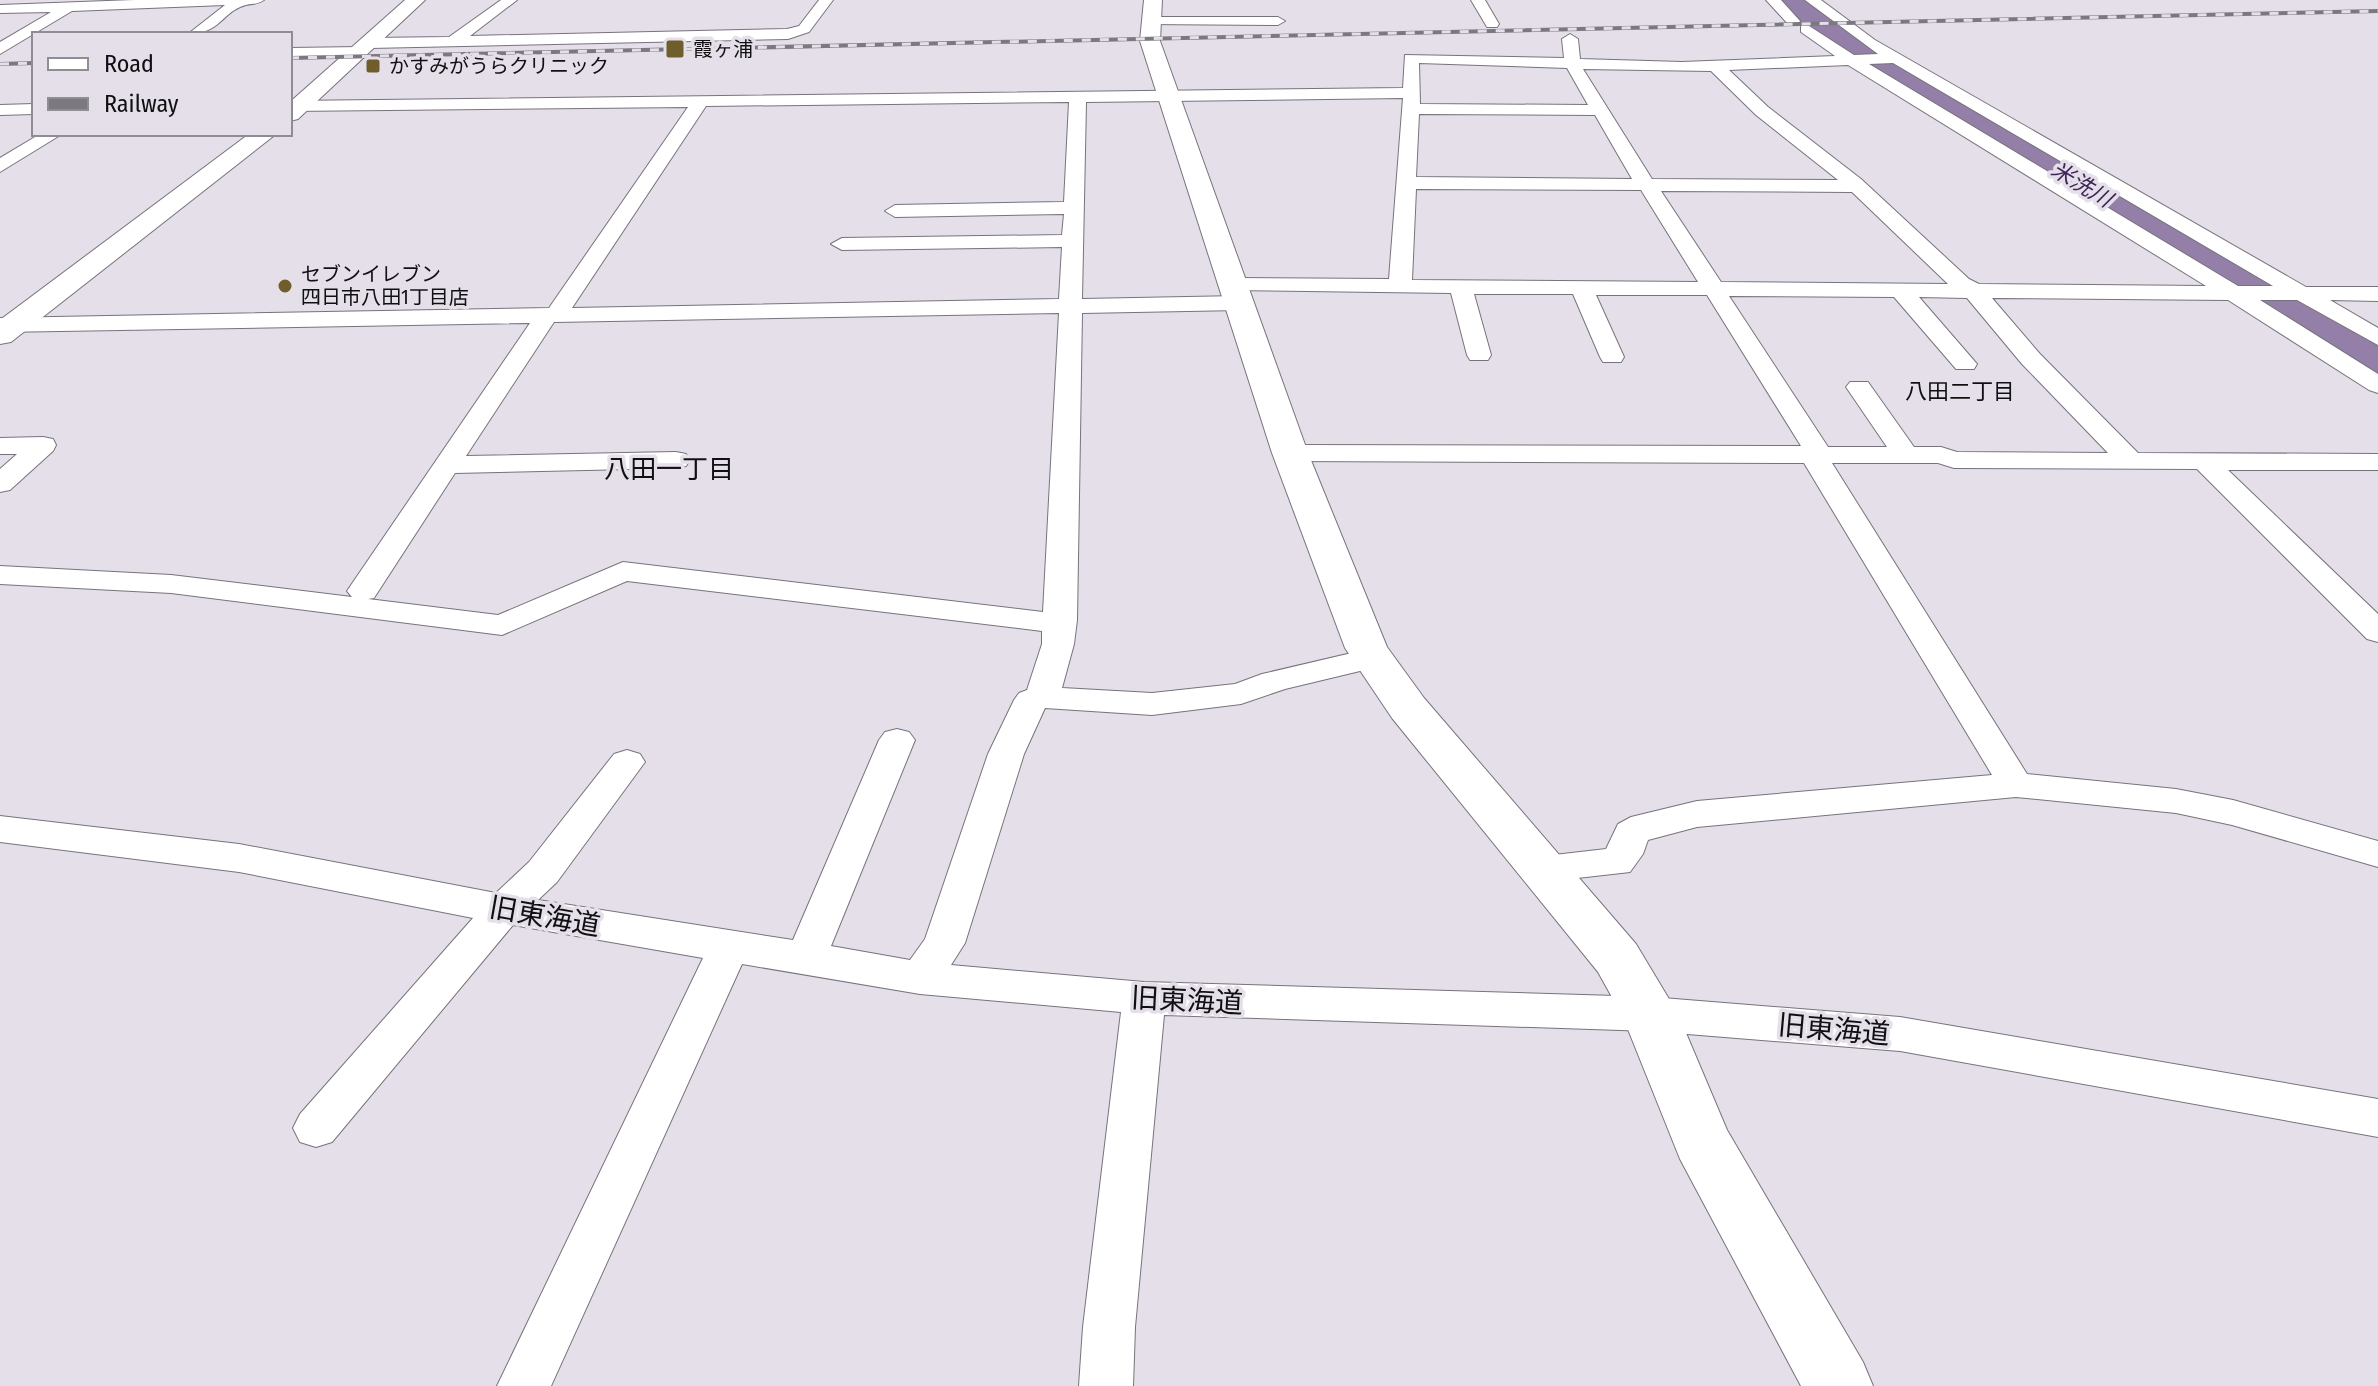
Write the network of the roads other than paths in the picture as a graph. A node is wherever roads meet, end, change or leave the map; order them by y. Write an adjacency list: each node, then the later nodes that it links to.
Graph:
1 (241, 0): 2 (street); 9 (street); 15 (street)
2 (257, 0)
3 (416, 0): 19 (street)
4 (510, 0): 18 (street)
5 (826, 0): 18 (street)
6 (1478, 0): 13 (street)
7 (1773, 0): 23 (street)
8 (1812, 0): 22 (street)
9 (76, 4): 10 (street); 14 (street)
10 (4, 11)
11 (1152, 11): 12 (street); 26 (street)
12 (1278, 21)
13 (1492, 24)
14 (37, 32)
15 (199, 32)
16 (32, 36): 21 (street)
17 (1570, 39): 24 (street)
18 (452, 42): 19 (street)
19 (365, 48): 20 (street); 31 (street)
20 (292, 53)
21 (4, 56)
22 (1897, 58): 23 (street); 51 (street)
23 (1854, 60): 25 (street); 50 (street)
24 (1573, 65): 25 (street); 28 (street); 33 (street)
25 (1717, 67): 39 (street)
26 (1168, 96): 27 (street); 28 (street); 52 (street)
27 (1078, 97): 29 (street); 40 (street)
28 (1411, 101): 33 (street); 37 (street)
29 (700, 102): 31 (street); 55 (street)
30 (32, 109): 32 (street)
31 (294, 109)
32 (0, 110)
33 (1598, 110): 38 (street)
34 (50, 136): 36 (street)
35 (261, 136): 56 (street)
36 (0, 166)
37 (1406, 183): 38 (street); 44 (street)
38 (1646, 184): 39 (street); 47 (street)
39 (1854, 186): 49 (street)
40 (1074, 208): 41 (street); 42 (street)
41 (895, 211)
42 (1072, 241): 43 (street); 54 (street)
43 (842, 244)
44 (1400, 287): 45 (street); 52 (street)
45 (1465, 287): 46 (street); 58 (street)
46 (1588, 288): 47 (street); 59 (street)
47 (1713, 289): 48 (street); 65 (street)
48 (1900, 290): 49 (street); 60 (street)
49 (1973, 290): 50 (street); 68 (street)
50 (2238, 292): 51 (street); 61 (street)
51 (2297, 293): 53 (street); 57 (street)
52 (1237, 294): 54 (street); 64 (street)
53 (2378, 294)
54 (1070, 306): 55 (street); 77 (street)
55 (551, 315): 56 (street); 72 (street)
56 (4, 328)
57 (2378, 338)
58 (1479, 355)
59 (1612, 357)
60 (1965, 364)
61 (2378, 385)
62 (1859, 387): 66 (street)
63 (0, 446): 73 (street)
64 (1290, 453): 65 (street); 79 (street)
65 (1816, 455): 66 (street); 83 (street)
66 (1906, 455): 68 (street)
67 (676, 460): 72 (street)
68 (2131, 461): 69 (street)
69 (2204, 461): 70 (street); 78 (street)
70 (2350, 462): 71 (street); 74 (street)
71 (2378, 462)
72 (447, 465): 76 (street)
73 (0, 484)
74 (2378, 486)
75 (0, 575): 77 (street)
76 (363, 591)
77 (1061, 620): 80 (street)
78 (2378, 632)
79 (1373, 658): 80 (street); 86 (street)
80 (1042, 697): 90 (street)
81 (897, 740): 89 (street)
82 (627, 762): 87 (street)
83 (2016, 785): 85 (street); 86 (street)
84 (0, 829): 87 (street, 旧東海道)
85 (2378, 854)
86 (1542, 868): 92 (street)
87 (505, 908): 88 (street, 旧東海道); 94 (street)
88 (729, 947): 89 (street, 旧東海道); 95 (street)
89 (806, 957): 90 (street, 旧東海道)
90 (920, 978): 91 (street, 旧東海道)
91 (1144, 998): 92 (street, 旧東海道); 96 (street)
92 (1650, 1014): 93 (street, 旧東海道); 97 (street)
93 (2378, 1118)
94 (316, 1128)
95 (524, 1386)
96 (1106, 1386)
97 (1838, 1386)

